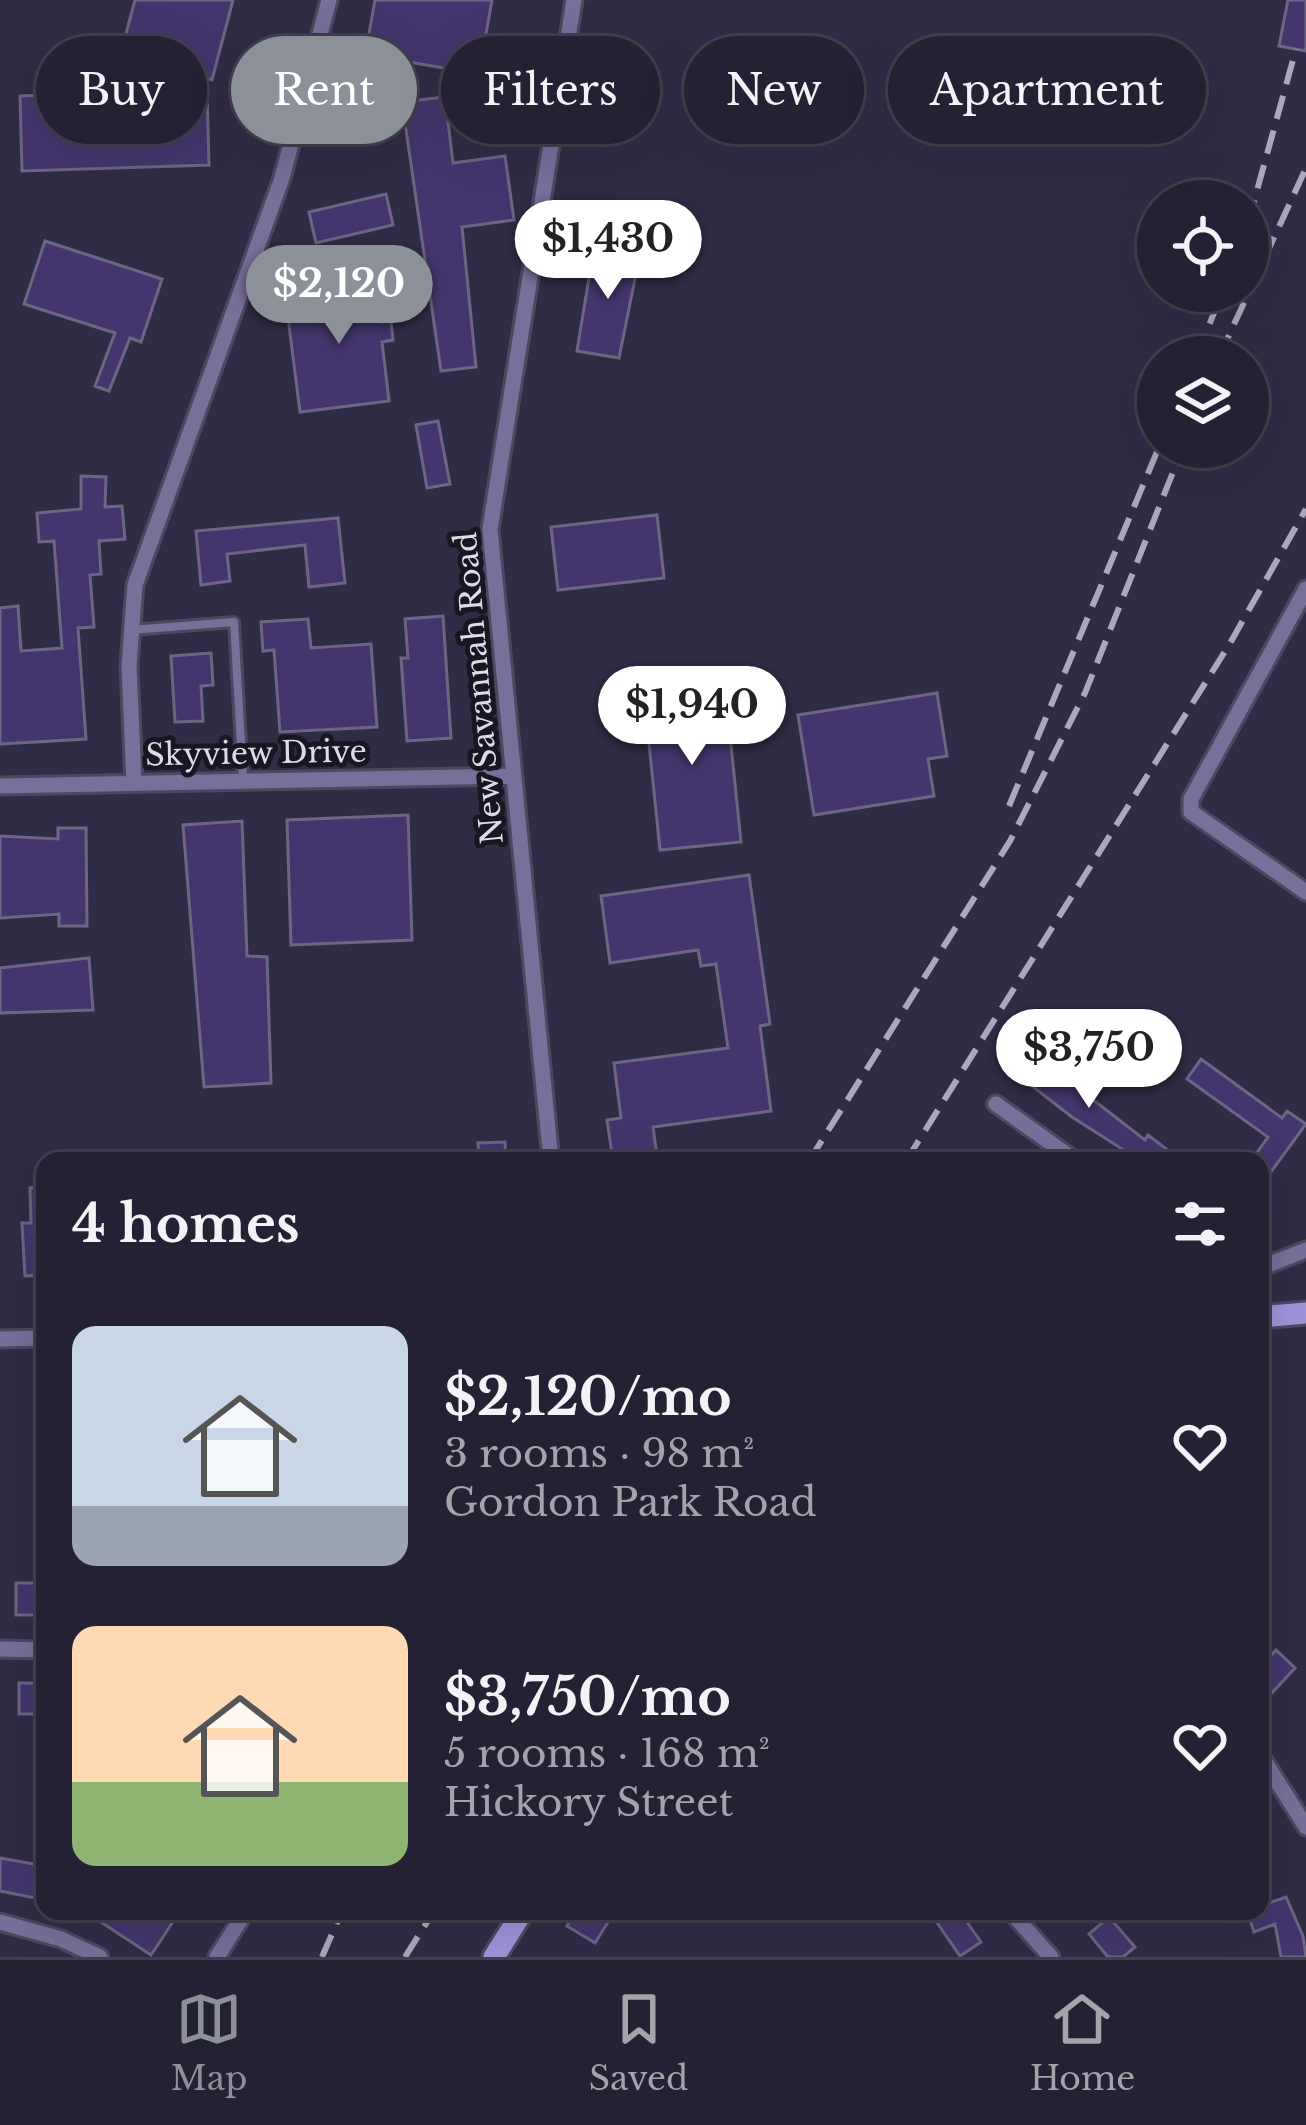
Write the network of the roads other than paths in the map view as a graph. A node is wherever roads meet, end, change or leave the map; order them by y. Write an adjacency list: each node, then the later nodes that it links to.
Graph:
1 (329, 0): 4 (street)
2 (574, 0): 5 (street, New Savannah Road)
3 (1306, 589): 9 (street)
4 (129, 630): 6 (lane); 7 (street)
5 (512, 776): 6 (street, Skyview Drive); 11 (street, New Savannah Road)
6 (243, 781): 7 (street, Skyview Drive)
7 (134, 782): 8 (street, Skyview Drive)
8 (0, 785)
9 (1306, 892)
10 (996, 1103): 12 (street)
11 (550, 1152)
12 (1064, 1152)
13 (1306, 1250): 14 (street)
14 (1269, 1265)
15 (1306, 1313): 16 (main road)
16 (1269, 1316)
17 (36, 1338): 18 (street)
18 (0, 1339)
19 (0, 1649): 20 (street)
20 (36, 1650)
21 (1269, 1768): 22 (street)
22 (1306, 1827)
23 (240, 1920): 28 (street)
24 (517, 1920): 29 (main road)
25 (1018, 1920): 30 (street)
26 (0, 1922): 27 (street)
27 (100, 1957)
28 (217, 1957)
29 (494, 1957)
30 (1051, 1957)

